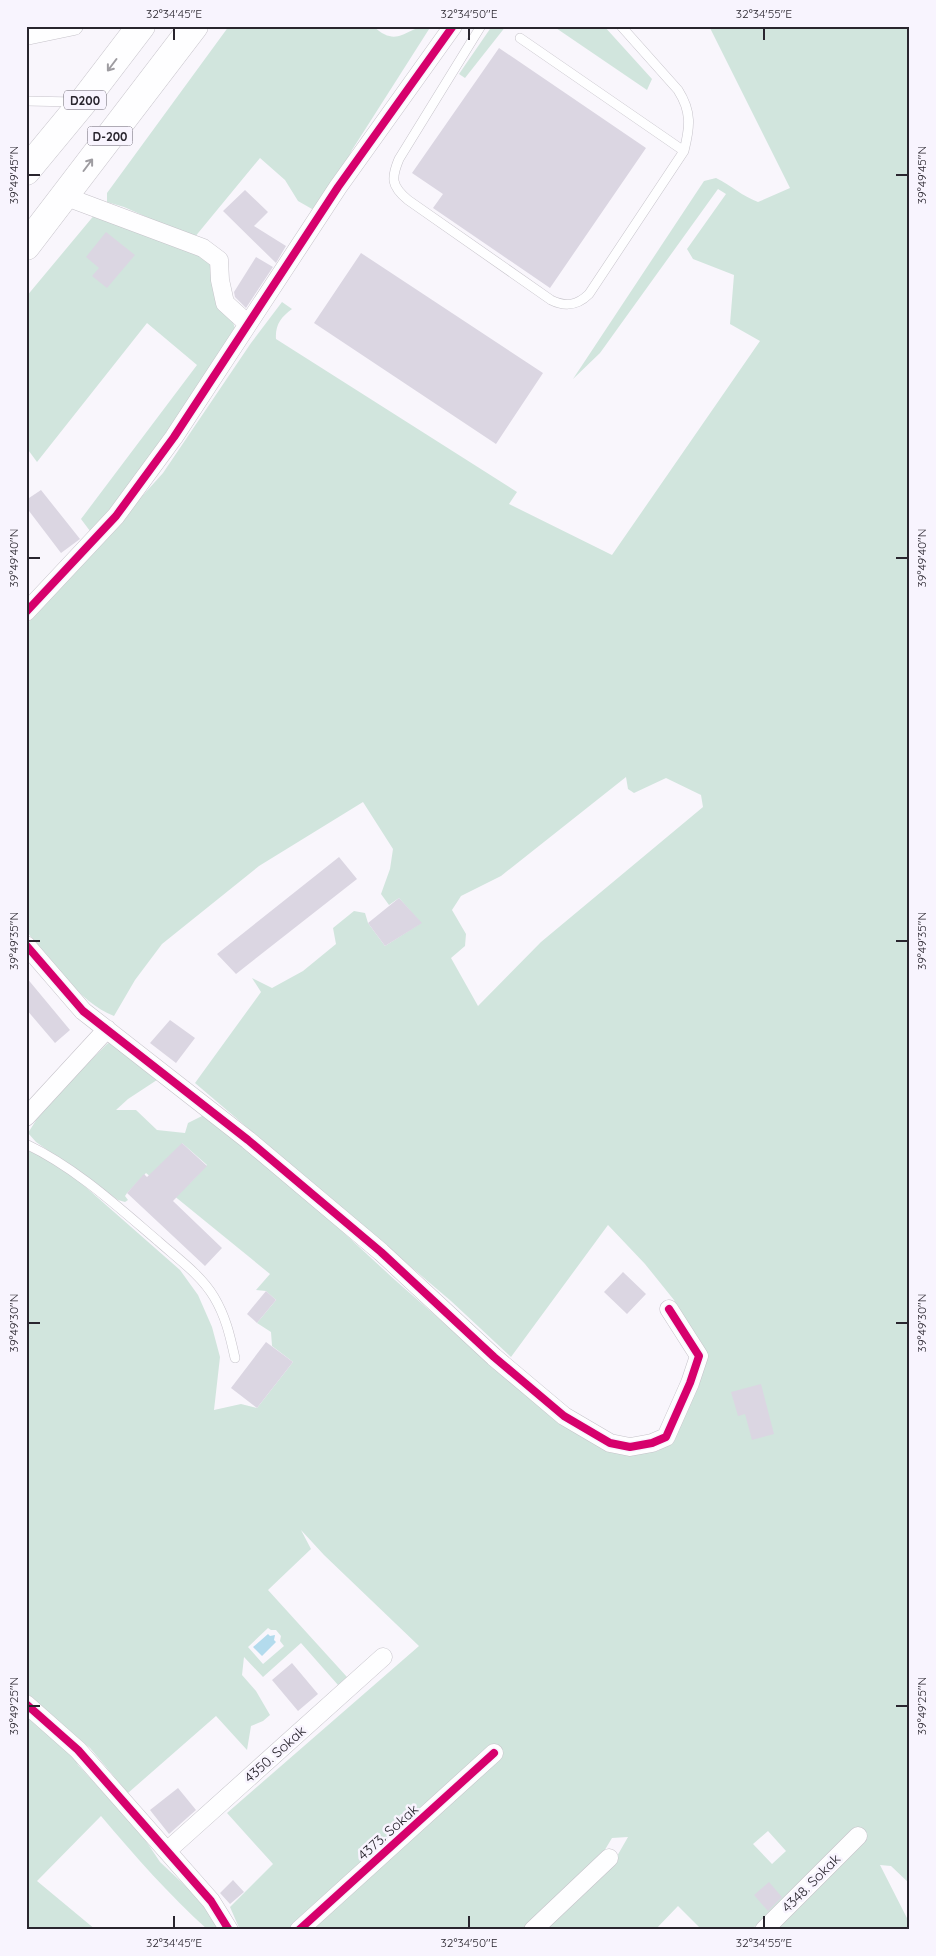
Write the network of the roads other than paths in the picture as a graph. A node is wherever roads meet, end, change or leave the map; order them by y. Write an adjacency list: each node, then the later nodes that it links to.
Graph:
1 (74, 26): 7 (street)
2 (141, 26): 10 (highway, D200, one-way to 10)
3 (194, 26): 13 (highway, D-200, one-way to 3)
4 (453, 26): 15 (street)
5 (481, 26): 11 (lane)
6 (621, 26): 11 (lane)
7 (26, 36)
8 (520, 38): 11 (lane)
9 (26, 102): 10 (lane)
10 (83, 102): 12 (highway, D200)
11 (684, 151)
12 (26, 171)
13 (64, 196): 14 (highway, D-200); 15 (street)
14 (26, 246)
15 (248, 324): 16 (street)
16 (26, 612)
17 (26, 945): 18 (street)
18 (107, 1029): 19 (street); 21 (street)
19 (26, 1118)
20 (26, 1144): 22 (lane)
21 (669, 1309)
22 (235, 1358)
23 (383, 1657): 27 (street, 4350. Sokak)
24 (26, 1704): 27 (street)
25 (494, 1753): 30 (street, 4373. Sokak)
26 (858, 1836): 32 (street, 4348. Sokak)
27 (167, 1852): 29 (street)
28 (609, 1858): 31 (street)
29 (230, 1930)
30 (299, 1930)
31 (533, 1930)
32 (764, 1930)

